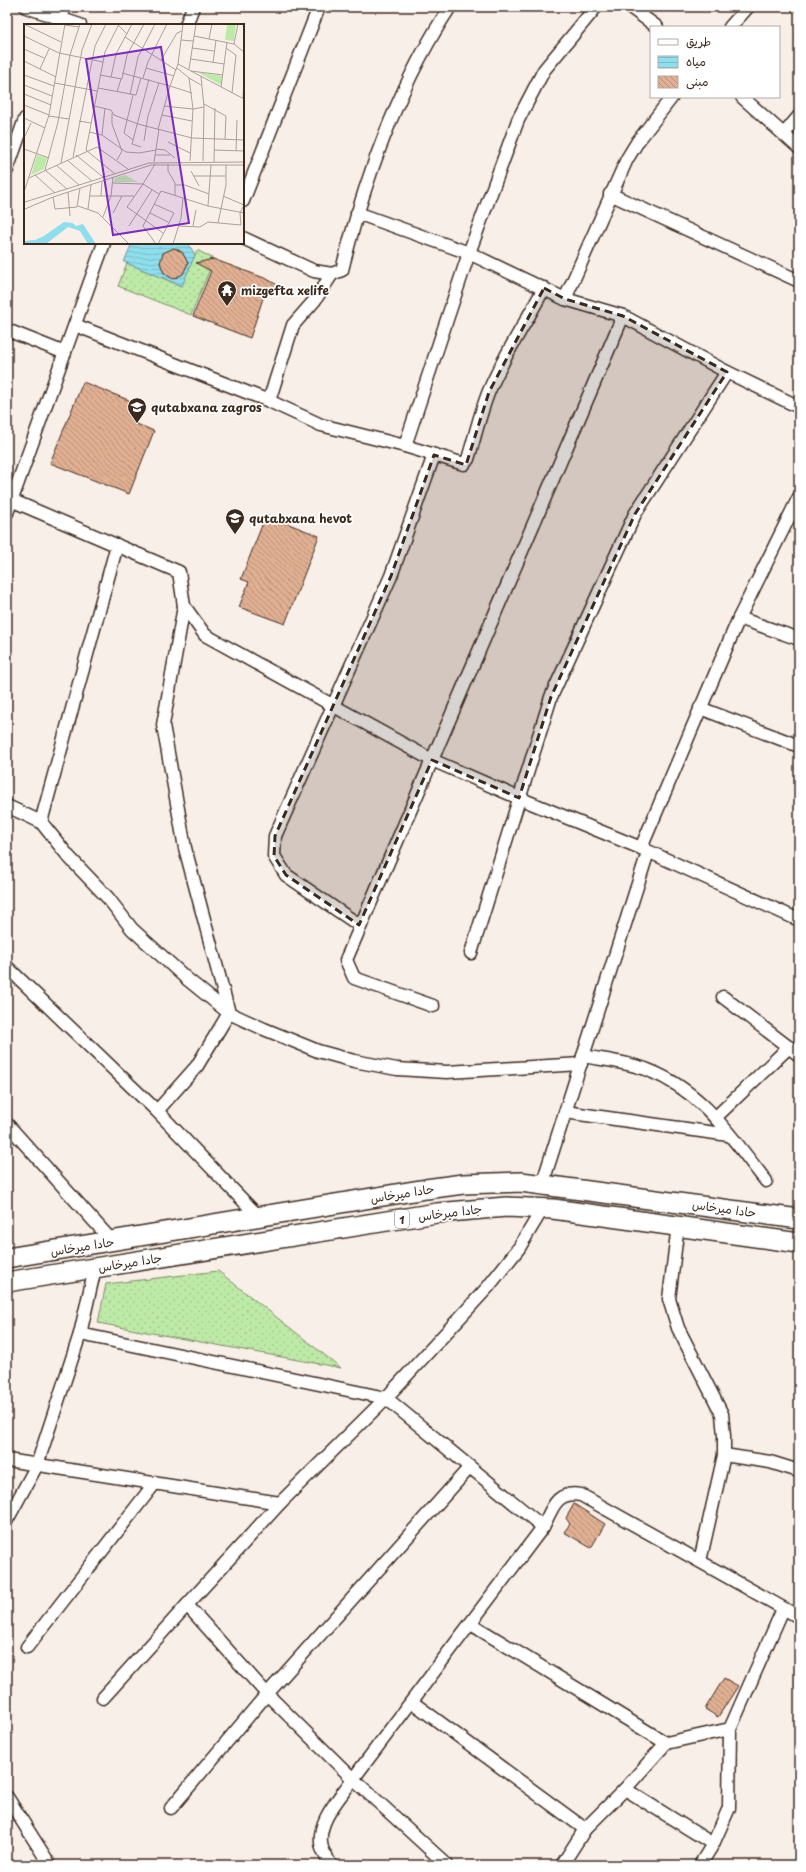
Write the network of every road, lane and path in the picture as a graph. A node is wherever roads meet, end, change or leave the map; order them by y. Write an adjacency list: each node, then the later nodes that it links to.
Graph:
1 (26, 7): 8 (street)
2 (193, 7): 10 (street)
3 (318, 7): 21 (street)
4 (450, 7): 22 (street)
5 (596, 7): 25 (street)
6 (630, 7): 11 (street)
7 (748, 7): 12 (street)
8 (61, 17): 9 (street)
9 (78, 24)
10 (186, 24)
11 (656, 26)
12 (731, 26)
13 (671, 98): 20 (street)
14 (743, 98): 17 (street)
15 (799, 116): 17 (street)
16 (24, 122): 19 (street)
17 (784, 134): 18 (street)
18 (799, 148)
19 (7, 170)
20 (610, 194): 27 (street); 29 (street)
21 (244, 198)
22 (357, 213): 25 (street); 26 (street)
23 (244, 238): 26 (street)
24 (104, 244): 31 (street)
25 (469, 253): 28 (street); 37 (street)
26 (332, 274): 35 (street)
27 (799, 281)
28 (544, 288): 29 (street); 38 (street)
29 (565, 299): 30 (street)
30 (624, 316): 34 (street); 49 (street)
31 (76, 325): 33 (street); 35 (street)
32 (7, 330): 33 (street)
33 (65, 353): 40 (street)
34 (727, 372): 36 (street); 50 (street)
35 (269, 401): 37 (street)
36 (799, 407)
37 (405, 446): 38 (street)
38 (434, 455): 46 (street)
39 (799, 497): 44 (street)
40 (11, 500): 41 (street); 42 (street)
41 (7, 513)
42 (117, 546): 43 (street); 52 (street)
43 (184, 606): 46 (street); 60 (street)
44 (739, 618): 45 (street); 47 (street)
45 (799, 639)
46 (333, 704): 49 (street); 55 (street)
47 (700, 708): 48 (street); 53 (street)
48 (799, 746)
49 (432, 760): 50 (street); 55 (street)
50 (518, 798): 53 (street); 56 (street)
51 (7, 806): 52 (street)
52 (41, 822): 60 (street)
53 (645, 850): 54 (street); 63 (street)
54 (799, 920)
55 (359, 925): 59 (street)
56 (471, 953)
57 (7, 967): 64 (street)
58 (723, 997): 61 (street)
59 (433, 1006)
60 (229, 1013): 63 (street); 64 (street)
61 (789, 1047): 62 (street); 66 (street)
62 (799, 1055)
63 (582, 1060): 65 (street); 66 (street)
64 (158, 1111): 72 (street)
65 (565, 1112): 68 (street); 70 (street)
66 (716, 1117): 68 (street)
67 (7, 1124): 75 (street)
68 (729, 1135): 69 (street)
69 (766, 1181)
70 (542, 1185): 72 (main road, حادا ميرخاس); 73 (main road, حادا ميرخاس)
71 (543, 1208): 74 (main road, جادا ميرخاس / 1); 78 (main road, جادا ميرخاس / 1); 81 (street)
72 (258, 1217): 75 (main road, حادا ميرخاس)
73 (799, 1219)
74 (678, 1225): 76 (main road, جادا ميرخاس / 1); 82 (street)
75 (112, 1241): 77 (main road, حادا ميرخاس)
76 (799, 1243)
77 (7, 1258)
78 (95, 1268): 79 (main road, جادا ميرخاس / 1); 80 (street)
79 (7, 1282)
80 (80, 1334): 81 (street); 84 (street)
81 (386, 1398): 85 (street); 88 (street)
82 (724, 1455): 86 (street); 91 (street)
83 (7, 1460): 84 (street)
84 (37, 1465): 87 (street); 89 (street)
85 (470, 1467): 90 (street); 97 (street)
86 (799, 1471)
87 (155, 1483): 88 (street); 96 (street)
88 (280, 1503): 92 (street)
89 (7, 1520)
90 (543, 1527): 91 (street); 95 (street)
91 (700, 1561): 93 (street)
92 (187, 1605): 97 (street); 98 (street)
93 (783, 1609): 94 (street); 100 (street)
94 (799, 1617)
95 (471, 1624): 99 (street); 101 (street)
96 (27, 1647)
97 (267, 1694): 102 (street); 105 (street)
98 (103, 1698)
99 (412, 1702): 102 (street); 106 (street)
100 (730, 1729): 101 (street); 107 (street)
101 (666, 1743): 103 (street)
102 (352, 1779): 109 (street); 110 (street)
103 (625, 1789): 106 (street); 107 (street)
104 (7, 1797): 108 (street)
105 (171, 1808)
106 (585, 1829): 111 (street)
107 (713, 1844): 112 (street)
108 (50, 1865)
109 (331, 1865)
110 (447, 1865)
111 (562, 1865)
112 (700, 1865)

